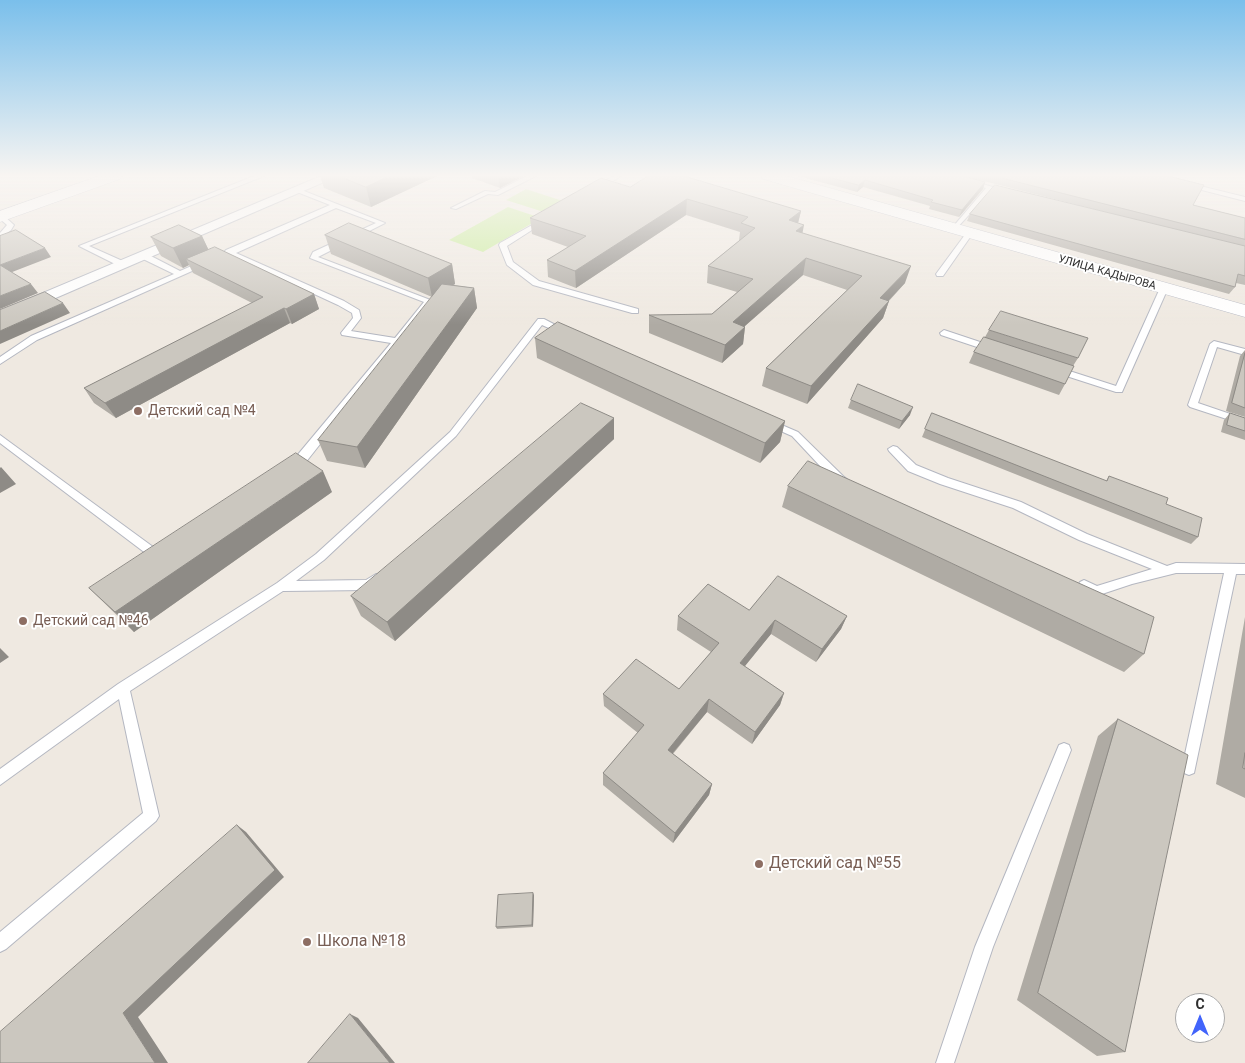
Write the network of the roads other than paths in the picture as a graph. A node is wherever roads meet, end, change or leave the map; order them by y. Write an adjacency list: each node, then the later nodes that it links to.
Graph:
1 (10, 226): 10 (lane)
2 (135, 226): 13 (lane)
3 (216, 226): 12 (street)
4 (289, 226): 11 (lane)
5 (376, 226): 22 (lane)
6 (536, 226): 17 (lane)
7 (943, 226): 9 (street, УЛИЦА КАДЫРОВА)
8 (966, 226): 9 (lane)
9 (962, 231): 15 (lane); 16 (street, УЛИЦА КАДЫРОВА)
10 (0, 237)
11 (229, 252): 14 (lane); 22 (lane)
12 (144, 256): 13 (street); 14 (lane)
13 (124, 265): 19 (street)
14 (180, 274): 25 (lane)
15 (940, 274)
16 (1164, 288): 18 (street, УЛИЦА КАДЫРОВА); 26 (lane)
17 (635, 311)
18 (1245, 311)
19 (0, 316)
20 (944, 333): 23 (lane)
21 (577, 337): 38 (lane)
22 (397, 341): 31 (lane)
23 (999, 351)
24 (1245, 352): 28 (lane)
25 (0, 361)
26 (1045, 366)
27 (758, 418): 32 (lane)
28 (1245, 422)
29 (0, 438): 33 (lane)
30 (893, 449): 35 (lane)
31 (290, 470)
32 (857, 487)
33 (156, 555)
34 (1238, 569): 35 (lane); 41 (lane)
35 (1166, 570): 37 (lane)
36 (384, 573): 38 (lane)
37 (1070, 579)
38 (281, 586): 39 (lane)
39 (124, 688): 42 (lane); 43 (lane)
40 (1064, 750): 44 (lane)
41 (1189, 768)
42 (0, 778)
43 (0, 943)
44 (945, 1063)

